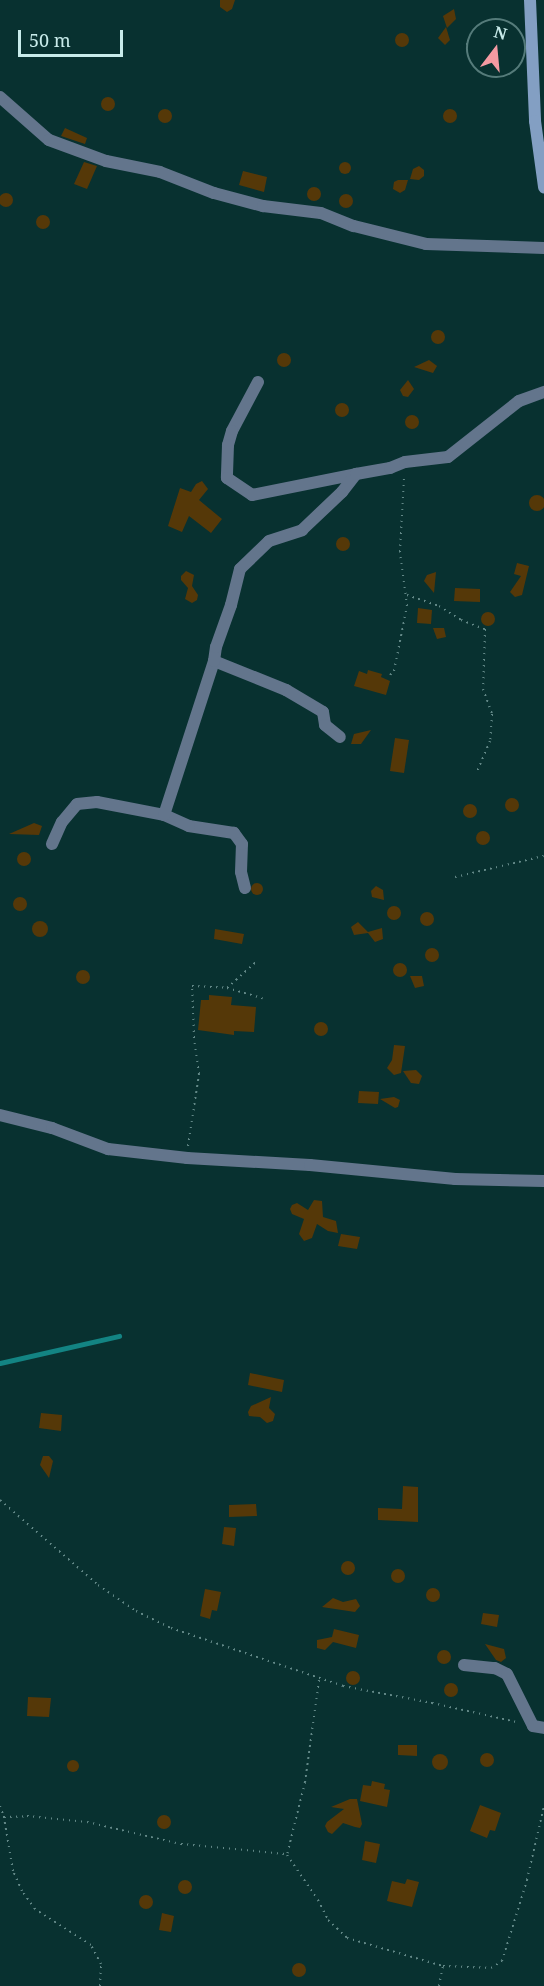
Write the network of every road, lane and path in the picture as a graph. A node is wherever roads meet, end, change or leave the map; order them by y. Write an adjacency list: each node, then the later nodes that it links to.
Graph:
1 (530, 0): 3 (street)
2 (0, 98): 4 (street)
3 (544, 185)
4 (544, 248)
5 (258, 382): 8 (street)
6 (544, 392): 7 (street)
7 (405, 462): 8 (street); 9 (path)
8 (356, 474): 10 (street)
9 (407, 595): 11 (path); 13 (path)
10 (214, 661): 12 (street); 14 (street)
11 (390, 675)
12 (340, 737)
13 (477, 771)
14 (164, 815): 15 (street); 18 (street)
15 (52, 844)
16 (544, 856): 17 (path)
17 (455, 877)
18 (244, 888)
19 (257, 961): 20 (path)
20 (227, 988): 21 (path); 23 (path)
21 (263, 998)
22 (0, 1115): 23 (street)
23 (187, 1158): 24 (street)
24 (544, 1181)
25 (0, 1500): 27 (path)
26 (464, 1665): 28 (street)
27 (319, 1680): 28 (path); 32 (path)
28 (539, 1727)
29 (0, 1806): 31 (path)
30 (544, 1806): 33 (path)
31 (2, 1817): 32 (path); 34 (path)
32 (287, 1855): 33 (path)
33 (443, 1966): 35 (path)
34 (100, 1986)
35 (439, 1986)

